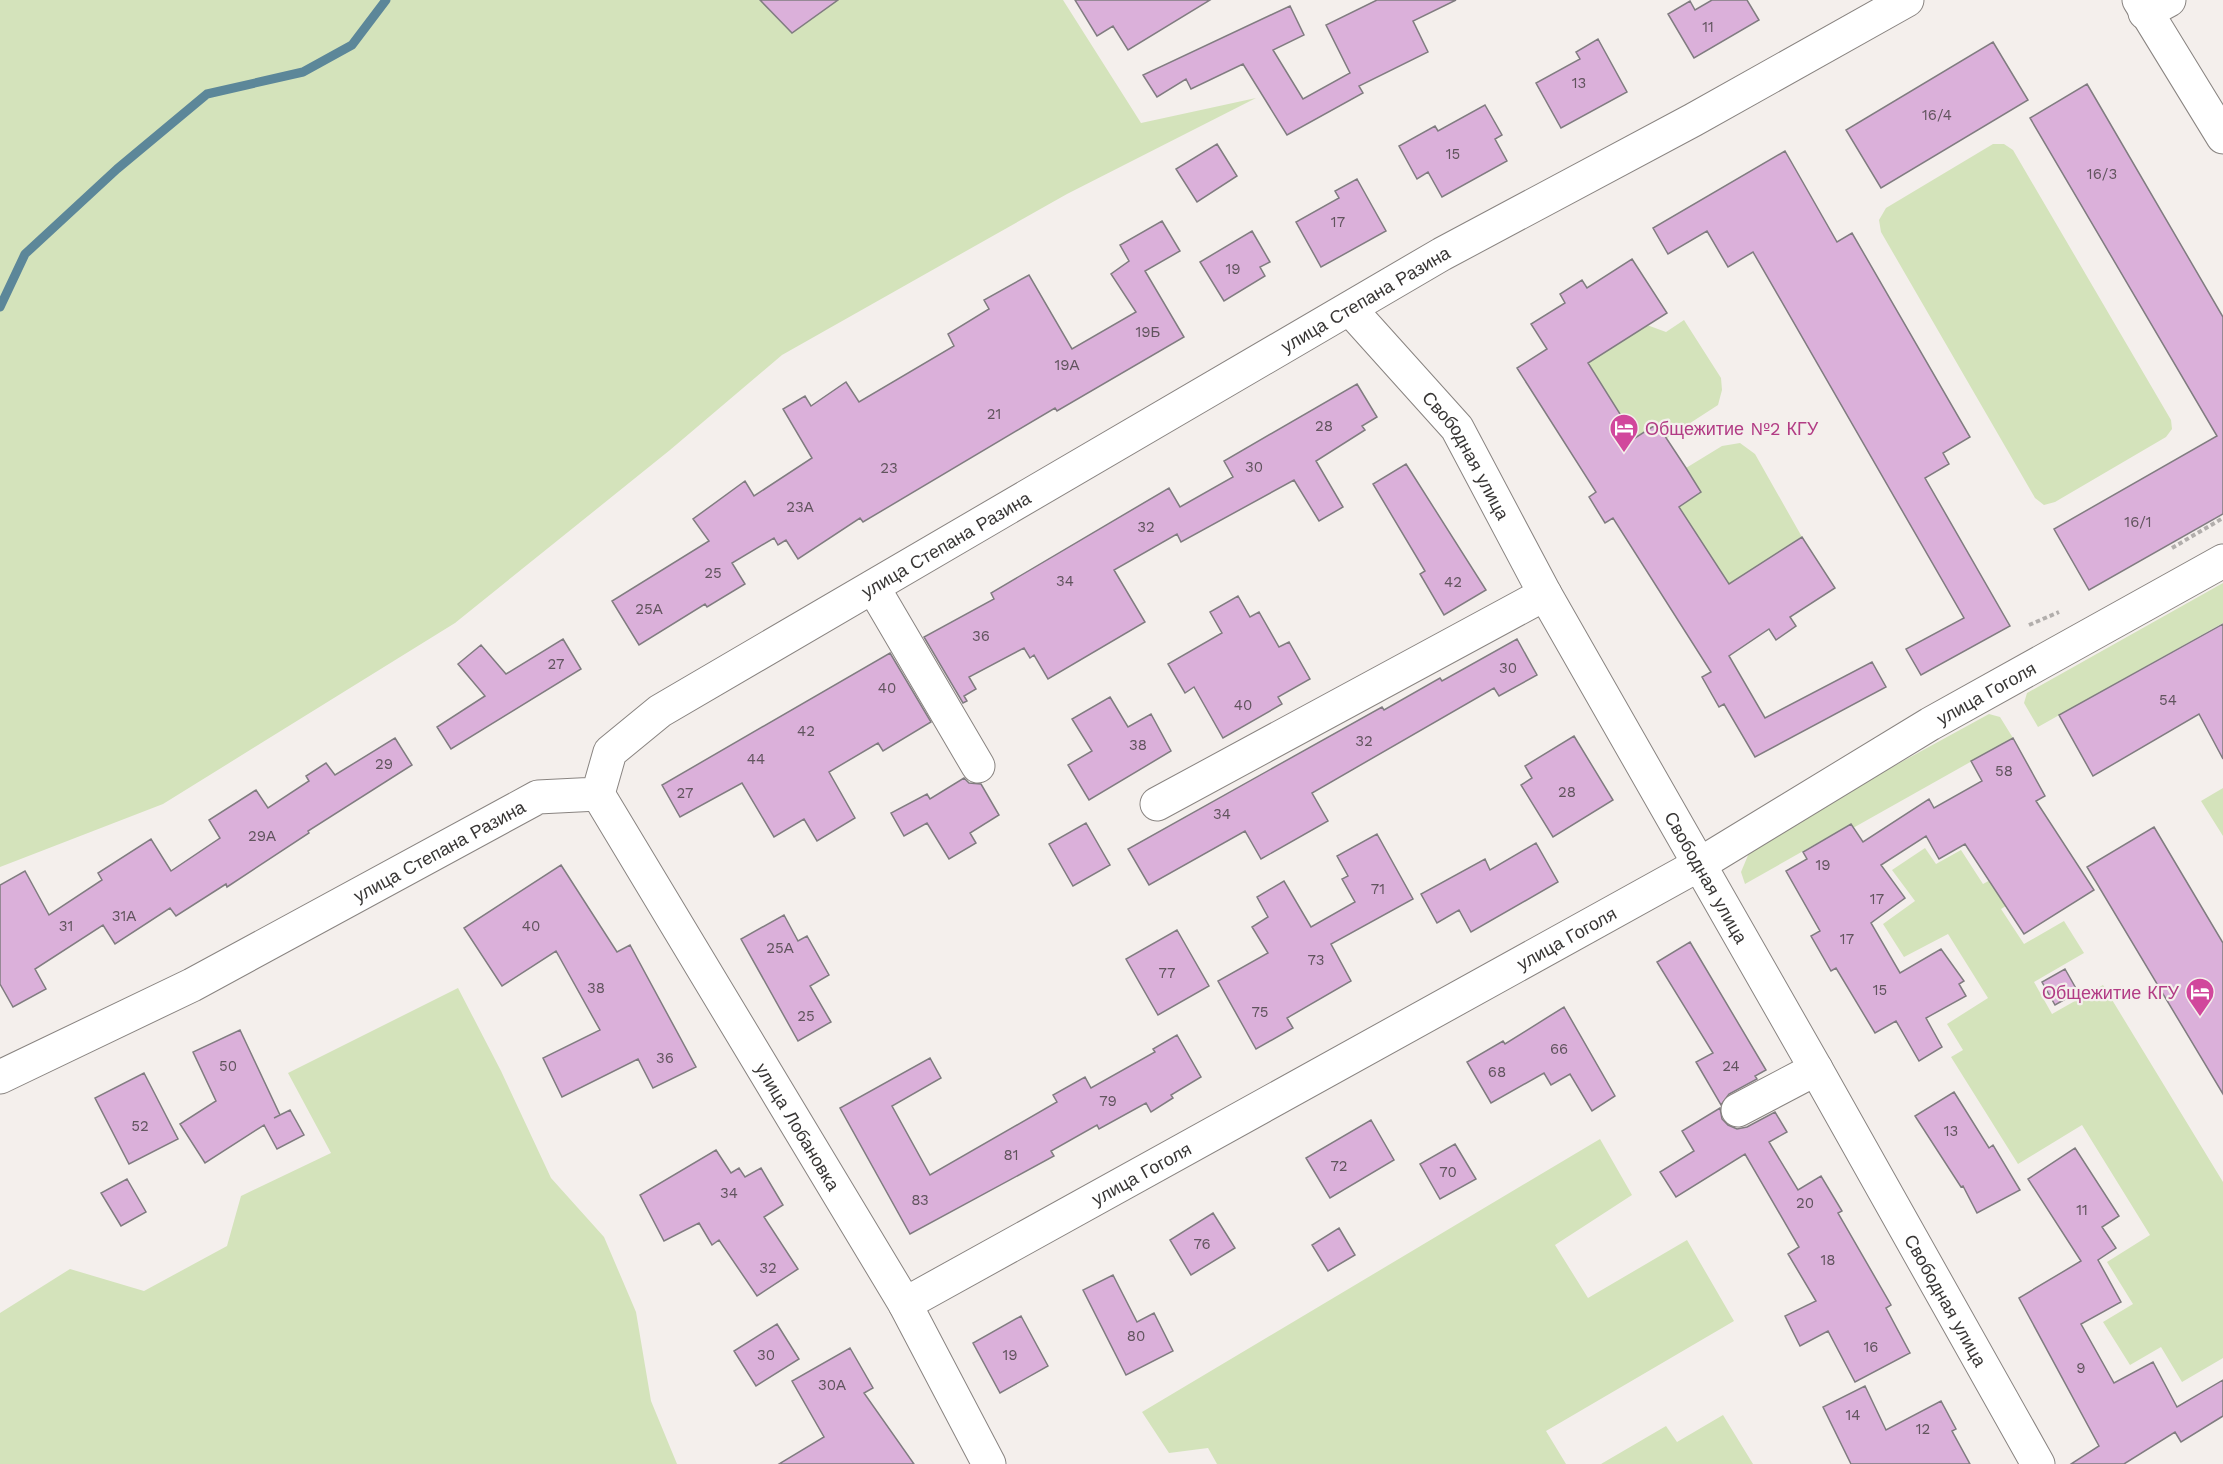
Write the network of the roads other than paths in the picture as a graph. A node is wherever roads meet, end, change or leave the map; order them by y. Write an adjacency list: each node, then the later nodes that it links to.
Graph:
1 (1907, 0): 4 (street, улица Степана Разина)
2 (2151, 4): 3 (street)
3 (2223, 137)
4 (1350, 309): 6 (street, улица Степана Разина); 7 (street, Свободная улица)
5 (2223, 561): 11 (street, улица Гоголя)
6 (873, 587): 8 (street); 9 (street, улица Степана Разина)
7 (1545, 594): 10 (street); 11 (street, Свободная улица)
8 (978, 766)
9 (598, 794): 13 (street, улица Степана Разина); 15 (street, улица Лобановка)
10 (1157, 804)
11 (1700, 864): 12 (street, Свободная улица); 15 (street, улица Гоголя)
12 (1816, 1069): 14 (street); 17 (street, Свободная улица)
13 (0, 1077)
14 (1738, 1110)
15 (904, 1304): 16 (street, улица Лобановка)
16 (989, 1464)
17 (2038, 1464)

